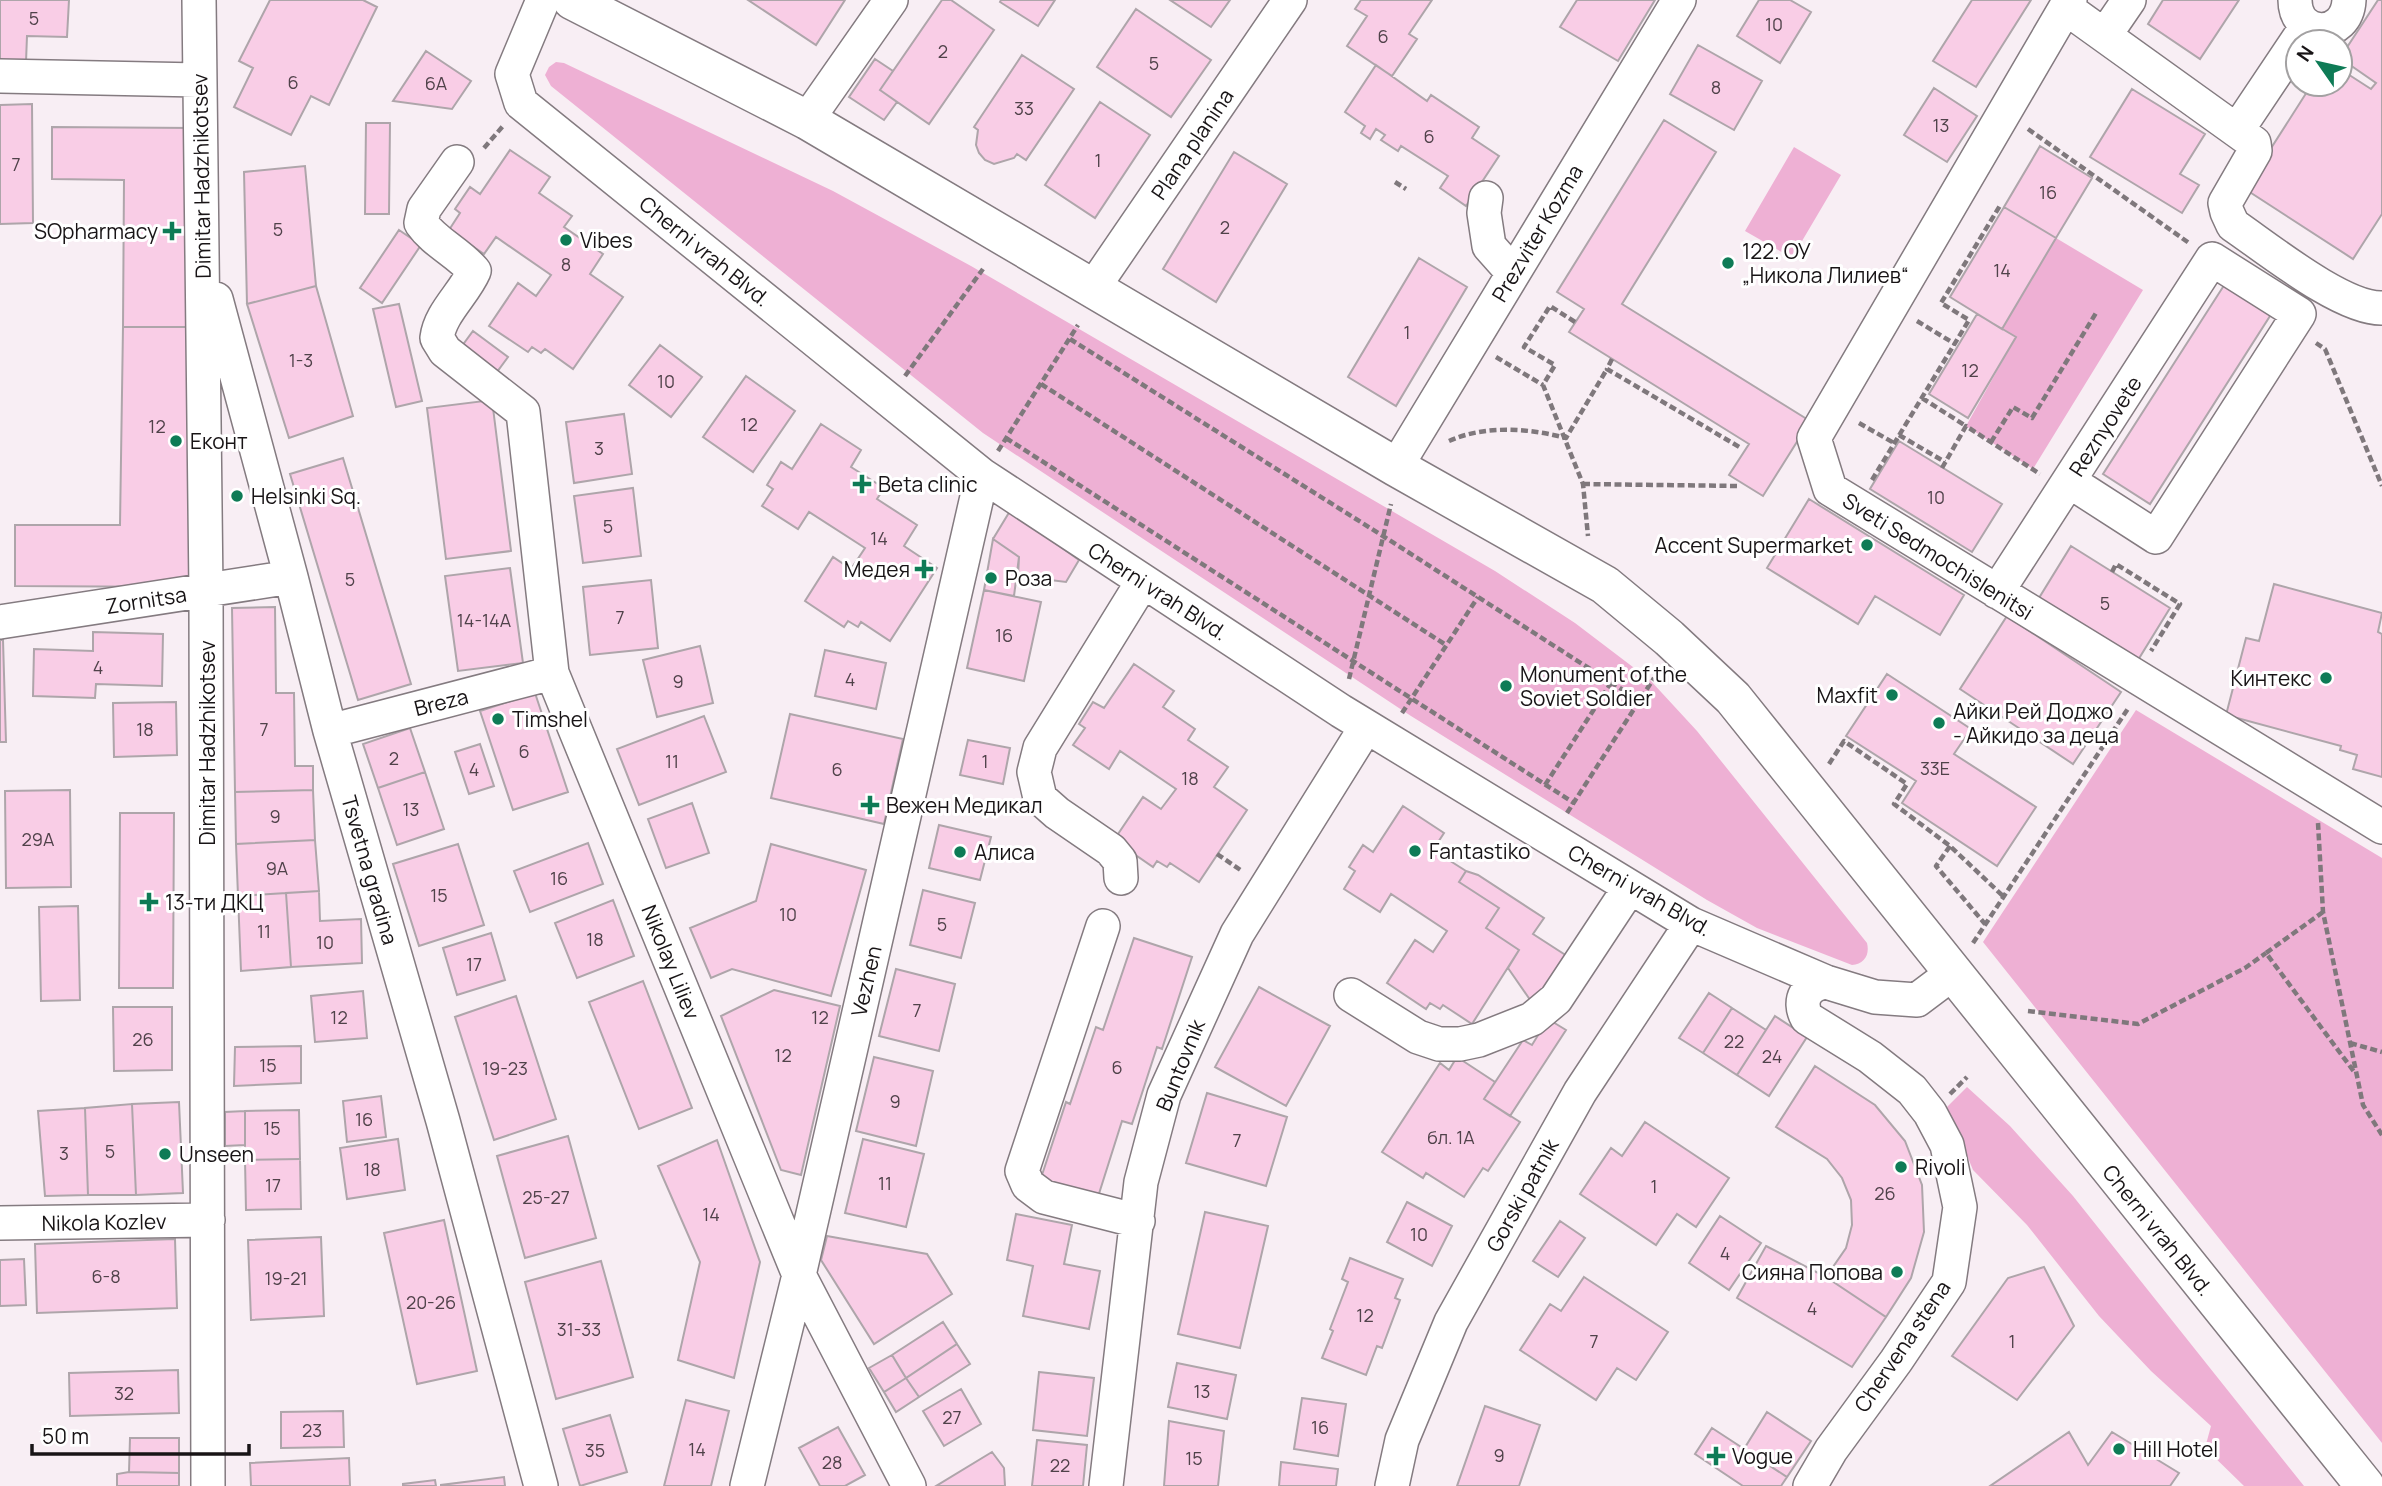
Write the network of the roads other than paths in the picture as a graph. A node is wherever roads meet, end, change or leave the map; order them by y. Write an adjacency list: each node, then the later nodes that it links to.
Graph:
1 (199, 0): 13 (street, Dimitar Hadzhikotsev)
2 (543, 0): 23 (street, Cherni vrah Blvd.)
3 (572, 0): 14 (main road, Cherni vrah Blvd.)
4 (891, 0): 14 (street)
5 (1290, 0): 20 (street, Plana planina)
6 (1679, 0): 19 (street, Prezviter Kozma)
7 (2129, 0): 11 (street)
8 (2349, 0): 10 (street)
9 (2068, 4): 11 (street); 28 (street, Sveti Sedmochislenitsi)
10 (2301, 13): 15 (street)
11 (2105, 35): 15 (street)
12 (0, 76): 13 (street)
13 (199, 80): 18 (street, Dimitar Hadzhikotsev)
14 (807, 120): 20 (main road, Cherni vrah Blvd.)
15 (2238, 129): 21 (street)
16 (457, 162): 30 (street, Nikolay Liliev)
17 (1486, 198): 19 (street)
18 (203, 253): 25 (street, Tsvetna gradina); 27 (street, Dimitar Hadzhikotsev)
19 (1513, 273): 22 (street, Prezviter Kozma)
20 (1093, 288): 22 (main road, Cherni vrah Blvd.)
21 (2382, 308)
22 (1396, 467): 38 (main road, Cherni vrah Blvd.)
23 (982, 475): 26 (street, Cherni vrah Blvd.); 44 (street, Vezhen)
24 (2066, 486): 24 (street, Reznyovete); 28 (street, Reznyovete)
25 (291, 577): 27 (street, Zornitsa); 32 (street, Tsvetna gradina)
26 (1143, 581): 31 (street, Cherni vrah Blvd.); 34 (street)
27 (206, 591): 29 (street, Zornitsa); 41 (street, Dimitar Hadzhikotsev)
28 (1997, 592): 33 (street, Sveti Sedmochislenitsi)
29 (0, 622)
30 (552, 673): 32 (street, Breza); 44 (street, Nikolay Liliev)
31 (1364, 725): 35 (street, Cherni vrah Blvd.); 42 (street, Buntovnik)
32 (330, 731): 46 (street, Tsvetna gradina)
33 (2382, 827)
34 (1121, 878)
35 (1630, 887): 36 (street, Cherni vrah Blvd.); 40 (street)
36 (1691, 923): 39 (street, Cherni vrah Blvd.); 50 (street, Gorski patnik)
37 (1103, 926): 42 (street)
38 (1963, 958): 39 (street, Cherni vrah Blvd.); 52 (main road, Cherni vrah Blvd.)
39 (1826, 982): 51 (street, Chervena stena)
40 (1350, 995)
41 (208, 1220): 43 (street, Nikola Kozlev); 45 (street, Dimitar Hadzhikotsev)
42 (1138, 1221): 49 (street, Buntovnik)
43 (0, 1223)
44 (799, 1275): 47 (street, Vezhen); 48 (street, Nikolay Liliev)
45 (208, 1486)
46 (541, 1486)
47 (747, 1486)
48 (909, 1486)
49 (1106, 1486)
50 (1392, 1486)
51 (1810, 1486)
52 (2365, 1486)

